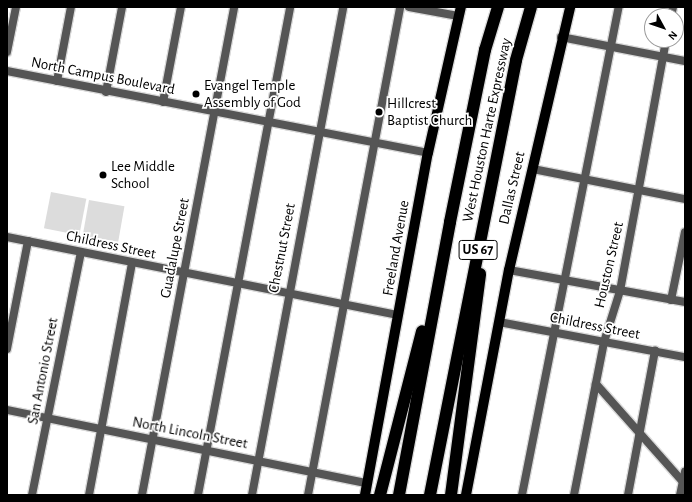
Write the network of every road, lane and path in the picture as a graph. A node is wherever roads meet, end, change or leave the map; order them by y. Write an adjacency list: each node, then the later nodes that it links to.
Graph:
1 (16, 7): 15 (street)
2 (71, 7): 23 (street)
3 (122, 7): 24 (street)
4 (181, 7): 25 (street)
5 (234, 7): 26 (street, Guadalupe Street)
6 (290, 7): 27 (street)
7 (343, 7): 28 (street, Chestnut Street)
8 (400, 7): 29 (street)
9 (409, 7): 14 (street)
10 (498, 7): 36 (highway, West Houston Harte Expressway / US 67)
11 (531, 7): 31 (highway, West Houston Harte Expressway / US 67)
12 (570, 7): 16 (main road, Dallas Street)
13 (619, 7): 17 (street)
14 (460, 12): 30 (main road, Freeland Avenue)
15 (10, 25): 19 (street)
16 (561, 37): 17 (street); 32 (main road, Dallas Street)
17 (612, 47): 20 (street); 33 (street)
18 (664, 48): 20 (street, Houston Street)
19 (7, 52)
20 (663, 56): 21 (street); 34 (street, Houston Street)
21 (685, 61)
22 (7, 70): 23 (street, North Campus Boulevard)
23 (57, 81): 24 (street, North Campus Boulevard)
24 (106, 92): 25 (street, North Campus Boulevard)
25 (163, 102): 26 (street, North Campus Boulevard)
26 (217, 112): 27 (street, North Campus Boulevard); 43 (street, Guadalupe Street)
27 (269, 121): 28 (street, North Campus Boulevard); 45 (street)
28 (319, 129): 29 (street, North Campus Boulevard); 47 (street, Chestnut Street)
29 (375, 141): 30 (street, North Campus Boulevard); 50 (street)
30 (428, 153): 51 (main road, Freeland Avenue)
31 (495, 168): 79 (highway, West Houston Harte Expressway / US 67); 80 (highway)
32 (533, 169): 33 (street); 42 (main road, Dallas Street)
33 (587, 181): 34 (street); 44 (street)
34 (639, 190): 35 (street); 46 (street, Houston Street)
35 (685, 200)
36 (450, 222): 77 (highway); 78 (highway, West Houston Harte Expressway / US 67)
37 (685, 232): 48 (street)
38 (7, 237): 39 (street, Childress Street)
39 (28, 241): 40 (street, Childress Street); 55 (street)
40 (81, 253): 41 (street, Childress Street); 60 (street, San Antonio Street)
41 (132, 264): 43 (street, Childress Street); 61 (street)
42 (509, 270): 44 (street); 52 (main road, Dallas Street)
43 (184, 274): 45 (street, Childress Street); 63 (street, Guadalupe Street)
44 (565, 279): 46 (street); 53 (street)
45 (238, 285): 47 (street, Childress Street); 64 (street)
46 (620, 291): 48 (street); 54 (street, Houston Street)
47 (288, 294): 50 (street, Childress Street); 65 (street, Chestnut Street)
48 (671, 300): 49 (street)
49 (685, 302)
50 (344, 305): 51 (street, Childress Street); 66 (street)
51 (398, 316): 69 (main road, Freeland Avenue)
52 (499, 322): 53 (street, Childress Street); 81 (main road, Dallas Street)
53 (553, 332): 54 (street, Childress Street); 82 (street)
54 (604, 342): 56 (street, Childress Street); 58 (street, Houston Street)
55 (7, 349)
56 (655, 352): 57 (street, Childress Street); 62 (street)
57 (685, 357)
58 (596, 384): 62 (street); 83 (street, Houston Street)
59 (7, 410): 60 (street, North Lincoln Street)
60 (48, 417): 61 (street, North Lincoln Street); 70 (street, San Antonio Street)
61 (101, 429): 63 (street, North Lincoln Street); 71 (street)
62 (640, 434): 68 (street); 84 (street)
63 (152, 441): 64 (street, North Lincoln Street); 72 (street, Guadalupe Street)
64 (207, 450): 65 (street, North Lincoln Street); 73 (street)
65 (259, 460): 66 (street, North Lincoln Street); 74 (street, Chestnut Street)
66 (313, 471): 69 (street, North Lincoln Street); 75 (street)
67 (685, 472): 68 (street)
68 (683, 482): 85 (street)
69 (367, 483): 76 (main road, Freeland Avenue)
70 (32, 495)
71 (89, 495)
72 (142, 495)
73 (198, 495)
74 (252, 495)
75 (308, 495)
76 (365, 495)
77 (380, 495)
78 (399, 495)
79 (430, 495)
80 (451, 495)
81 (466, 495)
82 (522, 495)
83 (574, 495)
84 (628, 495)
85 (680, 495)

